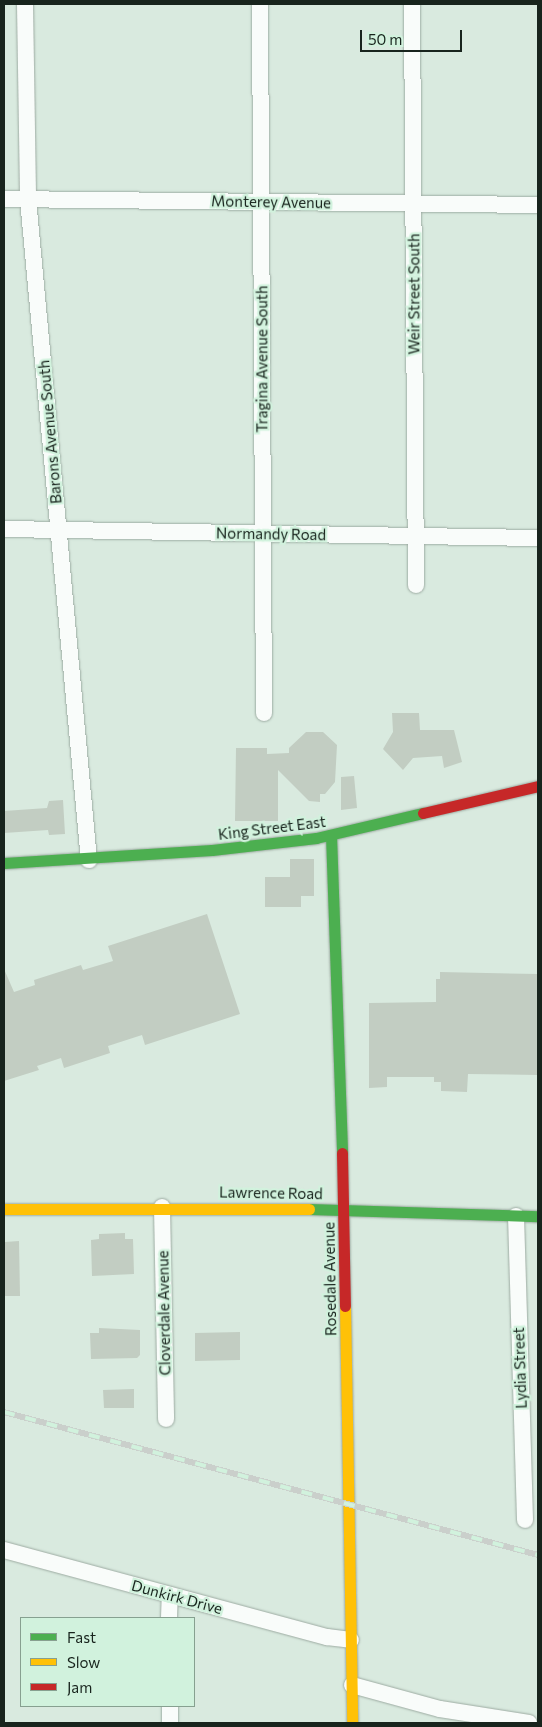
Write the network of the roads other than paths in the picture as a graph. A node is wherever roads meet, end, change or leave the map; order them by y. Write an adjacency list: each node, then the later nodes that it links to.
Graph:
1 (25, 4): 5 (street, Barons Avenue South)
2 (260, 4): 6 (street, Tragina Avenue South)
3 (412, 4): 7 (street, Weir Street South)
4 (4, 199): 5 (street, Monterey Avenue)
5 (28, 199): 6 (street, Monterey Avenue); 10 (street, Barons Avenue South)
6 (262, 202): 7 (street, Monterey Avenue); 11 (street, Tragina Avenue South)
7 (413, 205): 8 (street, Monterey Avenue); 12 (street, Weir Street South)
8 (538, 206)
9 (4, 529): 10 (street, Normandy Road)
10 (58, 530): 11 (street, Normandy Road); 18 (street, Barons Avenue South)
11 (262, 534): 12 (street, Normandy Road); 15 (street, Tragina Avenue South)
12 (416, 537): 13 (street, Normandy Road); 14 (street, Weir Street South)
13 (538, 538)
14 (416, 585)
15 (264, 713)
16 (538, 786): 17 (street, King Street East)
17 (331, 835): 18 (street, King Street East); 22 (street, Rosedale Avenue)
18 (89, 860): 19 (street, King Street East)
19 (4, 863)
20 (162, 1206): 21 (street, Lawrence Road); 22 (street, Lawrence Road); 25 (street, Cloverdale Avenue)
21 (4, 1209)
22 (344, 1210): 23 (street, Lawrence Road); 30 (street, Rosedale Avenue)
23 (516, 1216): 24 (street, Lawrence Road); 26 (street, Lydia Street)
24 (538, 1216)
25 (166, 1419)
26 (524, 1520)
27 (4, 1550): 28 (street, Dunkirk Drive)
28 (170, 1595): 29 (street); 30 (street, Dunkirk Drive)
29 (169, 1617)
30 (351, 1640): 31 (street, Rosedale Avenue)
31 (352, 1685): 34 (street, Rosedale Avenue); 35 (street)
32 (170, 1707): 33 (street)
33 (170, 1723)
34 (352, 1723)
35 (526, 1723)

